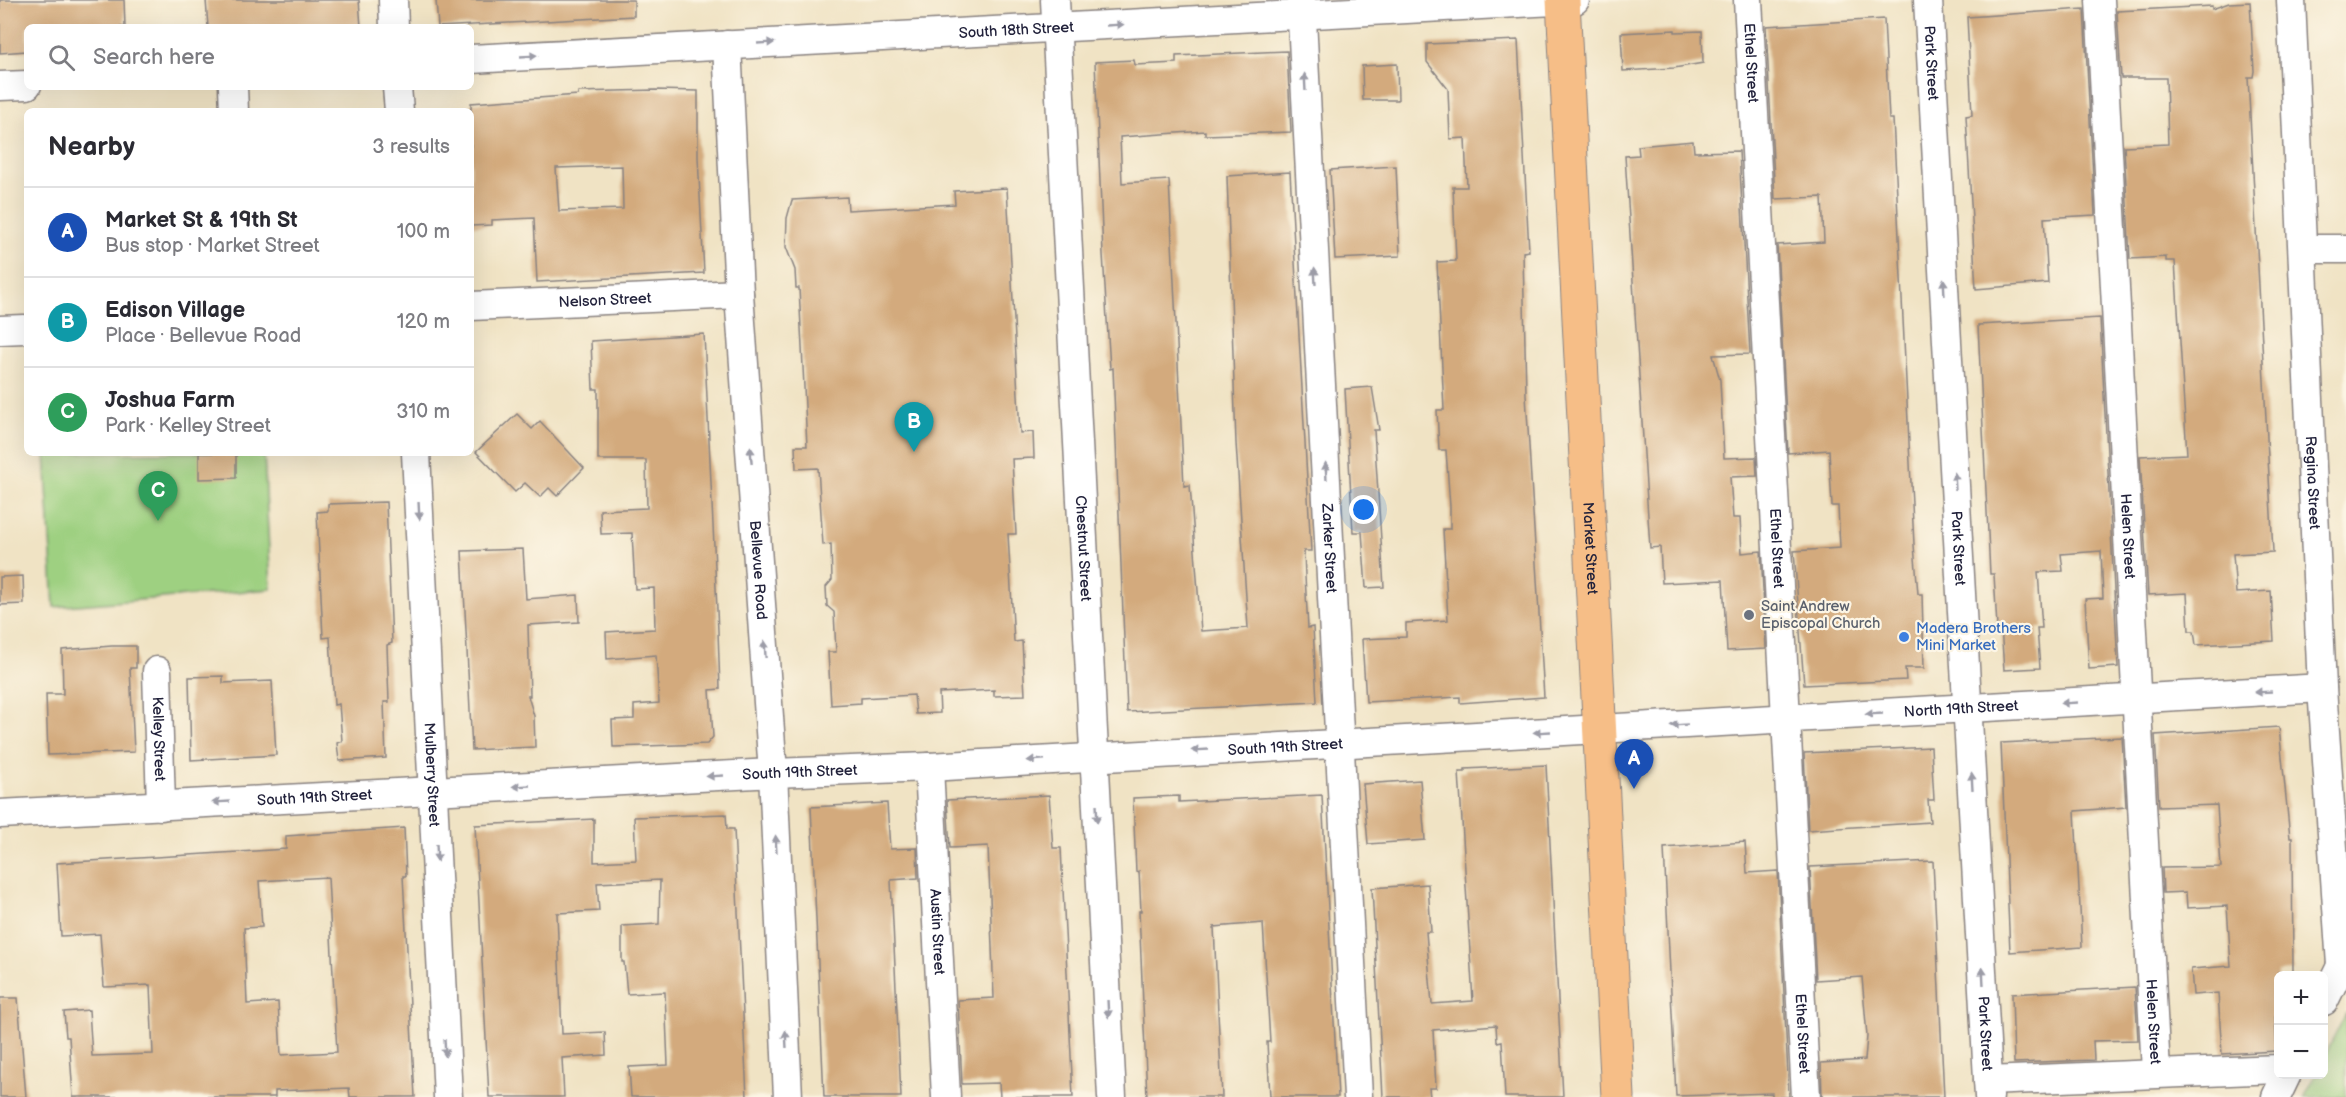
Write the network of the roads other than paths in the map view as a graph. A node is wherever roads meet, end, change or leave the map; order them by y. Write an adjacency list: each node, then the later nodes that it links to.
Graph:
1 (393, 0): 10 (street)
2 (1563, 0): 3 (street, South 18th Street); 8 (street, South 18th Street); 29 (main road, Market Street)
3 (1575, 0)
4 (1748, 0): 28 (street, Ethel Street)
5 (1928, 0): 27 (street, Park Street, one-way to 5)
6 (2100, 0): 26 (street, Helen Street)
7 (2291, 0): 19 (street, Regina Street)
8 (1301, 7): 9 (street, South 18th Street, one-way to 8); 30 (street, Zarker Street, one-way to 8)
9 (1056, 14): 11 (street, South 18th Street, one-way to 9); 31 (street, Chestnut Street)
10 (394, 24)
11 (727, 45): 12 (street, South 18th Street, one-way to 11); 21 (street, Bellevue Road)
12 (474, 59)
13 (24, 85): 14 (street)
14 (0, 86)
15 (233, 90): 17 (street)
16 (398, 90): 18 (street)
17 (234, 108)
18 (399, 108)
19 (2303, 249): 20 (street); 25 (street, Regina Street)
20 (2346, 249)
21 (739, 294): 22 (street, Nelson Street); 33 (street, Bellevue Road, one-way to 21)
22 (474, 306)
23 (416, 456): 34 (street, Mulberry Street, one-way to 34)
24 (157, 671): 35 (street, Kelley Street)
25 (2322, 688): 26 (street, North 19th Street, one-way to 26); 37 (street, Regina Street)
26 (2138, 699): 27 (street, North 19th Street, one-way to 27); 40 (street, Helen Street)
27 (1968, 708): 28 (street, North 19th Street, one-way to 28); 42 (street, Park Street, one-way to 27)
28 (1786, 719): 29 (street, North 19th Street, one-way to 29); 49 (street, Ethel Street)
29 (1600, 729): 30 (street, South 19th Street, one-way to 30); 48 (main road, Market Street)
30 (1340, 743): 31 (street, South 19th Street, one-way to 31); 47 (street, Zarker Street)
31 (1094, 756): 32 (street, South 19th Street, one-way to 32); 46 (street, Chestnut Street, one-way to 46)
32 (929, 767): 33 (street, South 19th Street); 45 (street, Austin Street)
33 (773, 773): 34 (street, South 19th Street, one-way to 34); 44 (street, Bellevue Road, one-way to 33)
34 (434, 791): 35 (street, South 19th Street, one-way to 35); 43 (street, Mulberry Street, one-way to 43)
35 (161, 806): 36 (street, South 19th Street)
36 (0, 814)
37 (2344, 960): 38 (street)
38 (2328, 993)
39 (2274, 1069): 40 (street)
40 (2156, 1072): 42 (street)
41 (2285, 1079): 50 (street)
42 (1989, 1089)
43 (448, 1097)
44 (788, 1097)
45 (946, 1097)
46 (1112, 1097)
47 (1358, 1097)
48 (1618, 1097)
49 (1806, 1097)
50 (2276, 1097)

